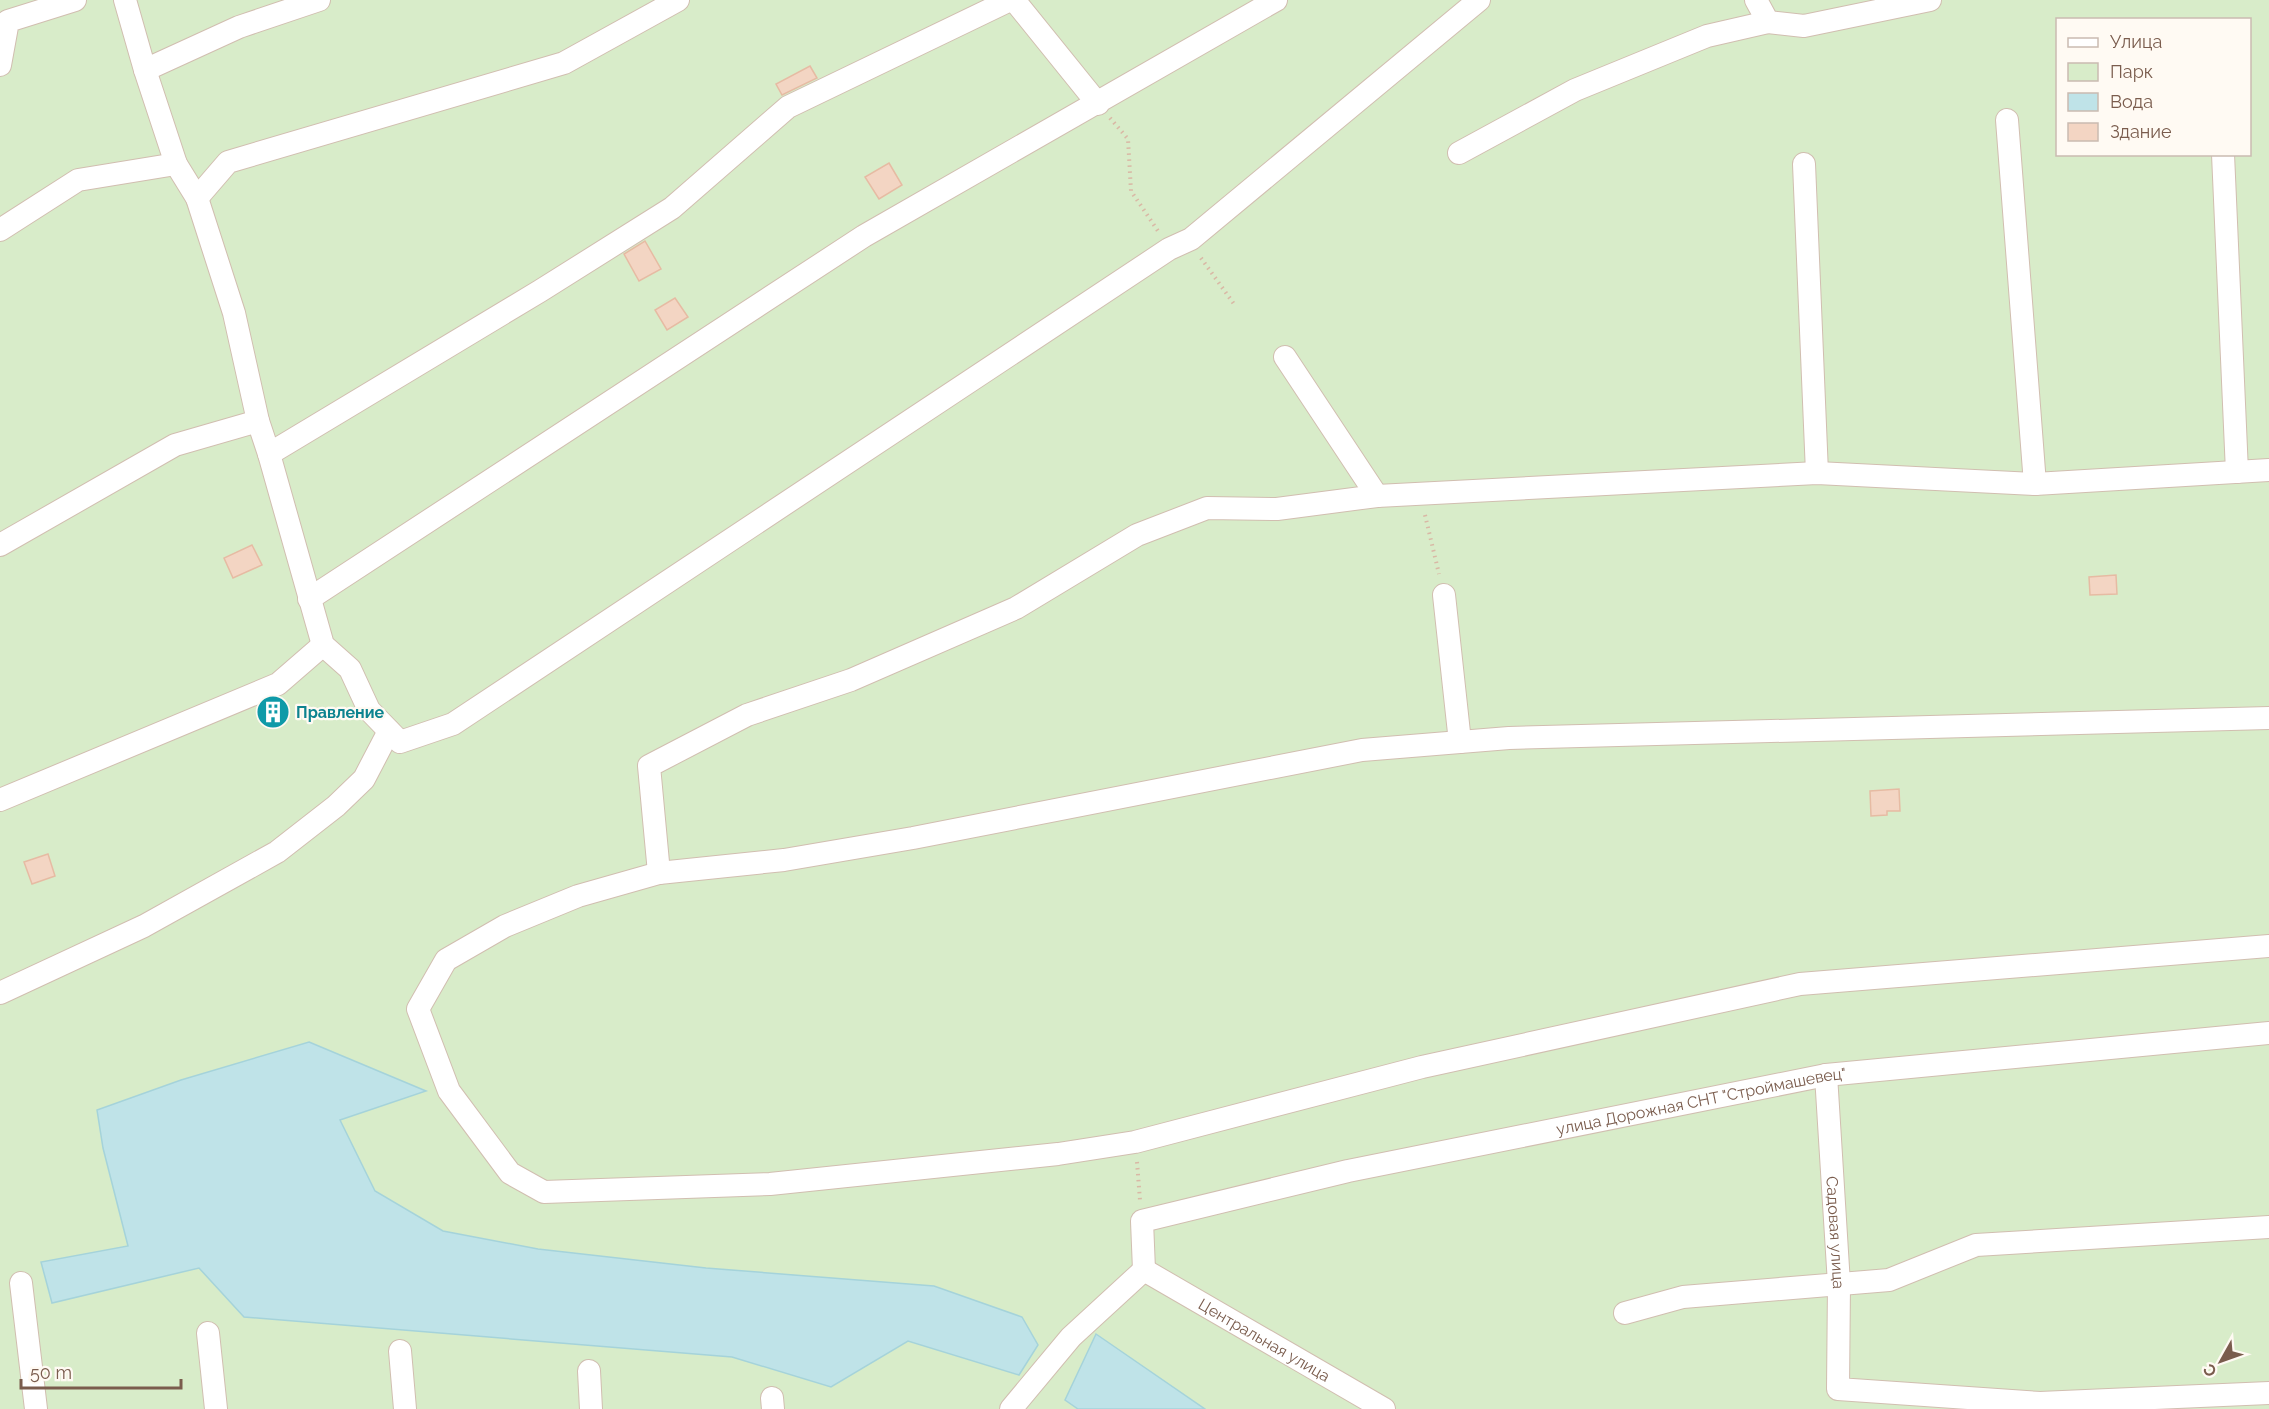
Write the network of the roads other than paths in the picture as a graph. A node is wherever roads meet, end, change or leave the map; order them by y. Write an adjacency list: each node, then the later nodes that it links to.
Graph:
1 (75, 0): 12 (street)
2 (125, 0): 13 (street)
3 (320, 0): 13 (street)
4 (678, 0): 20 (street)
5 (1010, 0): 24 (street)
6 (1014, 0): 14 (street)
7 (1276, 0): 14 (street)
8 (1479, 0): 35 (street)
9 (1756, 0): 11 (street)
10 (1930, 0): 11 (street)
11 (1768, 22): 16 (street)
12 (0, 65)
13 (145, 70): 18 (street)
14 (1098, 104): 32 (street)
15 (2007, 120): 28 (street)
16 (1460, 153)
17 (2223, 156): 26 (street)
18 (176, 164): 20 (street); 21 (street)
19 (1804, 164): 27 (street)
20 (197, 198): 23 (street)
21 (0, 230)
22 (1285, 357): 29 (street)
23 (258, 421): 24 (street); 30 (street)
24 (269, 454): 32 (street)
25 (2269, 470): 26 (street)
26 (2237, 472): 28 (street)
27 (1817, 473): 28 (street); 29 (street)
28 (2036, 484)
29 (1377, 496): 38 (street)
30 (0, 545)
31 (1444, 596): 36 (street)
32 (309, 599): 33 (street)
33 (322, 645): 35 (street); 37 (street)
34 (2269, 718): 36 (street)
35 (389, 731): 40 (street)
36 (1460, 742): 38 (street)
37 (0, 800)
38 (659, 873): 39 (street)
39 (2269, 945)
40 (0, 993)
41 (2269, 1033): 42 (street, улица Дорожная СНТ "Строймашевец")
42 (1826, 1075): 44 (street, улица Дорожная СНТ "Строймашевец"); 46 (street, Садовая улица)
43 (2269, 1227): 46 (street)
44 (1144, 1270): 56 (street); 57 (street, Центральная улица)
45 (21, 1283): 52 (street)
46 (1839, 1284): 47 (street); 51 (street, Садовая улица)
47 (1625, 1312)
48 (208, 1333): 53 (street)
49 (400, 1351): 54 (street)
50 (589, 1371): 55 (street)
51 (2269, 1393)
52 (36, 1409)
53 (216, 1409)
54 (405, 1409)
55 (591, 1409)
56 (1011, 1409)
57 (1384, 1409)

